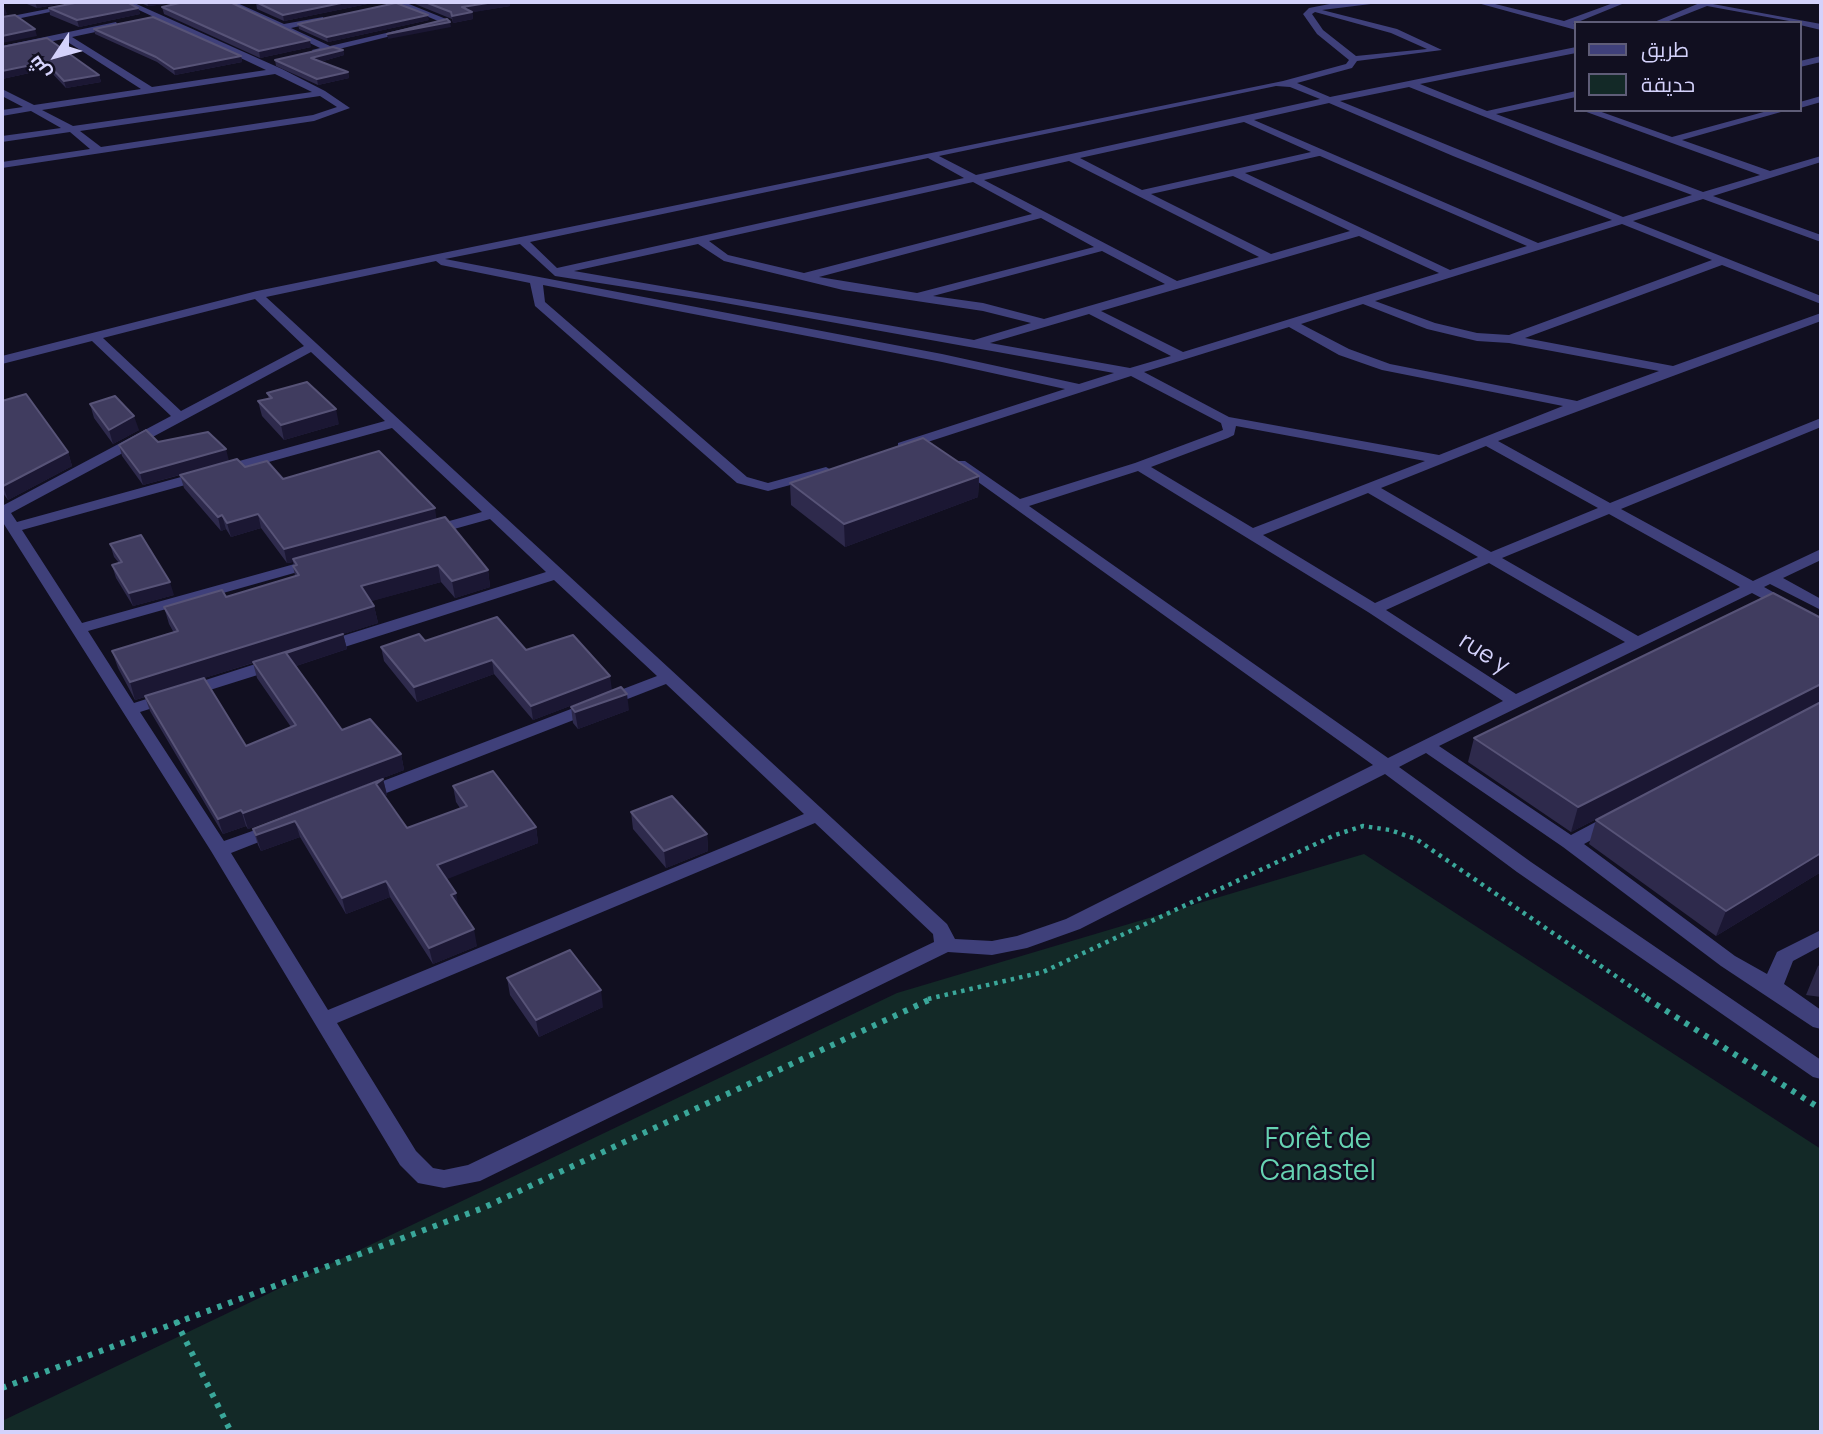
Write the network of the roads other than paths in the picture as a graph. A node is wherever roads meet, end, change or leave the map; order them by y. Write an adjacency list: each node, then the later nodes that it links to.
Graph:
1 (94, 2): 16 (street)
2 (126, 2): 14 (street)
3 (229, 2): 12 (street)
4 (398, 2): 10 (street); 27 (street)
5 (1383, 2): 13 (street)
6 (1478, 2): 21 (street)
7 (1623, 2): 21 (street)
8 (1708, 2): 17 (street); 18 (street)
9 (260, 4): 12 (street)
10 (386, 5)
11 (171, 7): 14 (street)
12 (241, 7): 23 (street)
13 (1312, 10): 34 (street); 34 (street)
14 (145, 16): 36 (street)
15 (335, 16): 23 (street)
16 (2, 20)
17 (1661, 21)
18 (1793, 21)
19 (131, 22): 25 (street)
20 (1802, 23): 24 (street)
21 (1565, 24): 22 (street)
22 (1574, 26)
23 (284, 27): 27 (street)
24 (1821, 27)
25 (64, 36): 26 (street); 42 (street)
26 (2, 49)
27 (329, 49): 30 (street)
28 (1574, 50): 31 (street)
29 (1802, 52): 32 (street)
30 (303, 55)
31 (1556, 55): 35 (street); 40 (street)
32 (1821, 57): 37 (street)
33 (276, 60): 36 (street)
34 (1354, 60): 39 (street)
35 (1574, 60)
36 (263, 63): 38 (street)
37 (1802, 63)
38 (279, 71): 42 (street); 43 (street)
39 (1285, 83): 47 (street); 64 (street)
40 (1409, 83): 47 (street); 56 (street)
41 (2, 92): 51 (street)
42 (151, 92): 51 (street)
43 (321, 93): 59 (street); 62 (street)
44 (1574, 94): 46 (street)
45 (1802, 95): 48 (street)
46 (1552, 99): 50 (street); 56 (street)
47 (1329, 100): 57 (street); 74 (street)
48 (1821, 100): 49 (street)
49 (1802, 105)
50 (1574, 106)
51 (28, 109): 55 (street); 59 (street)
52 (1592, 112): 61 (street)
53 (1732, 112): 58 (street)
54 (1776, 112): 58 (street)
55 (2, 113)
56 (1485, 114): 72 (street)
57 (1245, 119): 63 (street); 65 (street)
58 (1752, 119): 61 (street)
59 (73, 130): 60 (street); 62 (street)
60 (2, 139)
61 (1672, 140): 69 (street)
62 (101, 152): 67 (street)
63 (1319, 153): 68 (street); 80 (street)
64 (929, 155): 70 (street); 78 (street)
65 (1071, 158): 70 (street); 71 (street)
66 (1821, 159): 69 (street)
67 (2, 165)
68 (1232, 171): 71 (street); 75 (street)
69 (1769, 174): 72 (street)
70 (976, 179): 73 (street); 77 (street)
71 (1142, 194): 81 (street)
72 (1703, 195): 74 (street); 76 (street)
73 (1045, 214): 79 (street); 86 (street)
74 (1626, 222): 80 (street); 83 (street)
75 (1359, 232): 81 (street); 85 (street)
76 (1817, 234)
77 (700, 240): 84 (street); 86 (street)
78 (524, 242): 82 (street); 84 (street)
79 (1105, 247): 88 (street); 90 (street)
80 (1538, 247): 85 (street)
81 (1270, 258): 88 (street)
82 (431, 260): 87 (street); 89 (street)
83 (1721, 261): 92 (street); 98 (street)
84 (554, 271): 87 (street); 99 (street)
85 (1447, 273): 91 (street)
86 (806, 277): 90 (street)
87 (536, 280): 105 (street); 116 (street)
88 (1175, 285): 93 (street)
89 (257, 295): 97 (street); 100 (street)
90 (915, 297): 95 (street)
91 (1363, 300): 96 (street); 98 (street)
92 (1821, 300)
93 (1090, 310): 95 (street); 101 (street)
94 (1821, 317): 103 (street)
95 (1044, 323): 99 (street)
96 (1290, 323): 101 (street); 106 (street)
97 (94, 337): 102 (street); 107 (street)
98 (1508, 339): 103 (street)
99 (977, 343): 104 (street)
100 (312, 347): 107 (street); 110 (street)
101 (1183, 357): 104 (street)
102 (2, 360)
103 (1671, 370): 106 (street)
104 (1135, 373): 105 (street); 108 (street)
105 (1080, 388): 111 (street)
106 (1578, 405): 112 (street)
107 (178, 415): 121 (street)
108 (1225, 421): 114 (street); 115 (street)
109 (1821, 422): 119 (street)
110 (394, 423): 120 (street); 121 (street)
111 (924, 439): 113 (street); 118 (street)
112 (1489, 442): 114 (street); 119 (street)
113 (888, 451)
114 (1441, 460): 117 (street)
115 (1140, 466): 118 (street); 122 (street, rue y)
116 (840, 467)
117 (1368, 487): 122 (street); 125 (street)
118 (1019, 504): 139 (street)
119 (1609, 508): 125 (street); 129 (street)
120 (492, 514): 123 (street); 127 (street)
121 (6, 516): 133 (street)
122 (1252, 534): 131 (street, rue y)
123 (412, 536)
124 (1821, 554): 128 (street, rue y)
125 (1491, 557): 131 (street); 134 (street)
126 (332, 558): 133 (street)
127 (557, 574): 135 (street); 137 (street)
128 (1770, 578): 129 (street, rue y); 130 (street)
129 (1751, 587): 132 (street); 134 (street, rue y)
130 (1821, 605)
131 (1374, 609): 136 (street, rue y)
132 (1821, 625)
133 (78, 629): 137 (street)
134 (1638, 643): 136 (street, rue y)
135 (669, 677): 140 (street); 142 (street)
136 (1515, 701): 138 (street)
137 (130, 710): 145 (street)
138 (1427, 746): 139 (street); 144 (street)
139 (1387, 766): 147 (street); 151 (street)
140 (348, 801)
141 (1630, 811): 144 (street)
142 (818, 815): 147 (street); 149 (street)
143 (297, 821): 145 (street)
144 (1570, 843): 148 (street)
145 (220, 850): 149 (street)
146 (1821, 937): 148 (street)
147 (943, 945): 149 (street)
148 (1772, 987): 150 (street)
149 (324, 1020)
150 (1821, 1021)
151 (1821, 1070)

